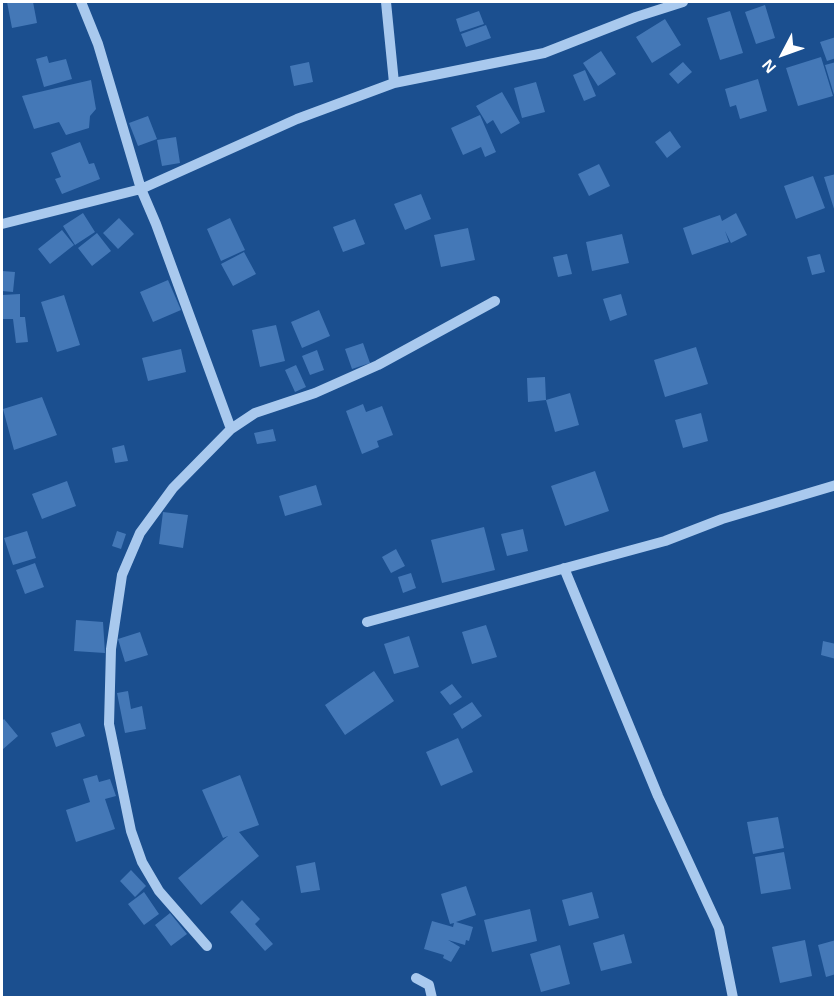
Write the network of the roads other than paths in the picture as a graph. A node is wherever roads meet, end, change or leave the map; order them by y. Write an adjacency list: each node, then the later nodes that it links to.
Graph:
1 (81, 2): 5 (street)
2 (386, 2): 4 (street)
3 (683, 2): 4 (street)
4 (394, 83): 5 (street)
5 (141, 189): 6 (street); 8 (street)
6 (2, 224)
7 (495, 301): 8 (street)
8 (231, 429): 12 (street)
9 (836, 485): 10 (street)
10 (564, 568): 11 (street); 15 (street)
11 (368, 622)
12 (207, 946)
13 (416, 978): 14 (street)
14 (432, 998)
15 (733, 998)

